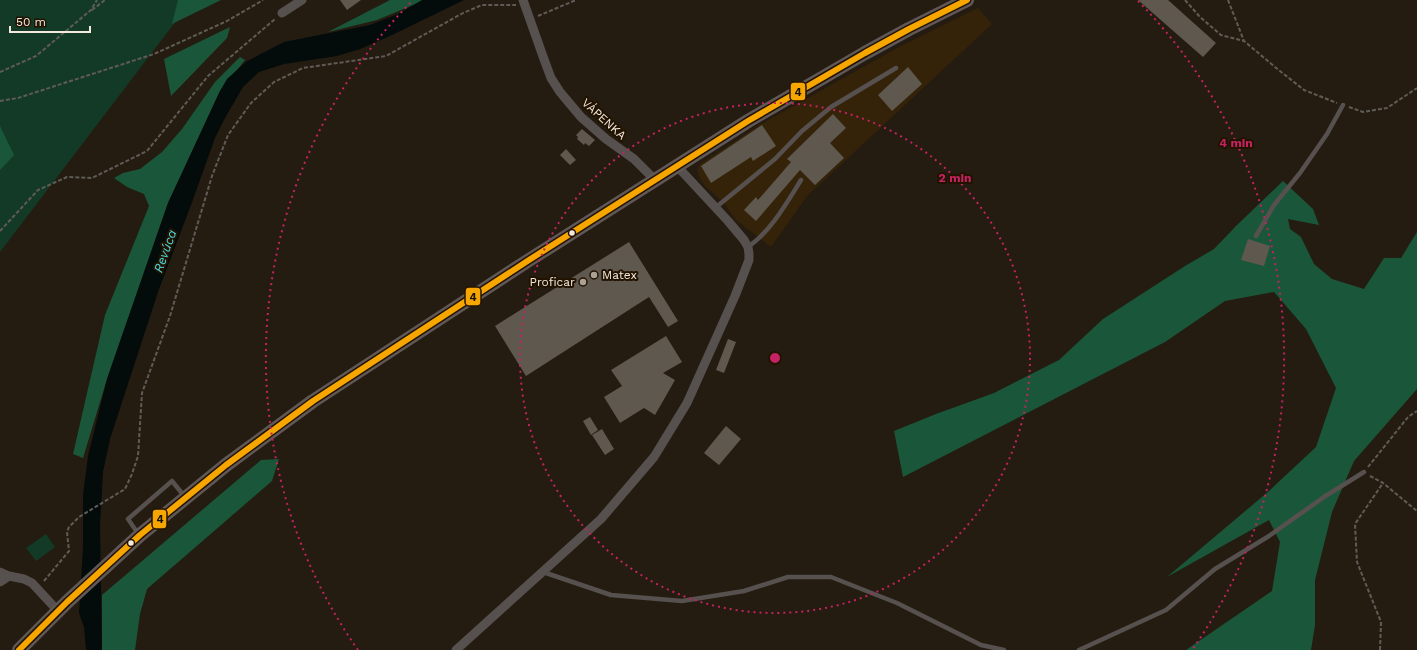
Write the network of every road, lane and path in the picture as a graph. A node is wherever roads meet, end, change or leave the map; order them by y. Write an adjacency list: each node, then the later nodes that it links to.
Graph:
1 (97, 0): 10 (path)
2 (105, 0): 10 (path)
3 (263, 0): 17 (path)
4 (302, 0): 11 (street)
5 (576, 0): 12 (path)
6 (966, 0): 19 (main road)
7 (1185, 0): 13 (path)
8 (1228, 0): 13 (path)
9 (524, 3): 12 (street, VÁPENKA); 36 (path)
10 (91, 10): 15 (path)
11 (282, 13): 23 (path)
12 (530, 19): 20 (street, VÁPENKA)
13 (1244, 41): 18 (path)
14 (896, 68): 22 (lane)
15 (0, 72)
16 (1417, 88): 18 (path)
17 (0, 101)
18 (1343, 105): 24 (lane)
19 (676, 165): 20 (main road); 22 (street)
20 (654, 179): 29 (main road)
21 (801, 180): 25 (lane)
22 (715, 208): 25 (street)
23 (0, 231)
24 (1256, 236)
25 (748, 247): 33 (street)
26 (1417, 411): 27 (path)
27 (1364, 472): 28 (path); 41 (lane)
28 (1382, 483): 30 (path); 42 (path)
29 (185, 497): 31 (main road); 31 (lane)
30 (1417, 511)
31 (140, 535): 37 (main road)
32 (0, 572): 34 (street)
33 (543, 572): 39 (street); 40 (lane)
34 (9, 576): 35 (street); 36 (street)
35 (0, 582)
36 (38, 588): 37 (street)
37 (62, 606): 38 (main road)
38 (19, 650)
39 (456, 650)
40 (1004, 650)
41 (1079, 650)
42 (1380, 650)

